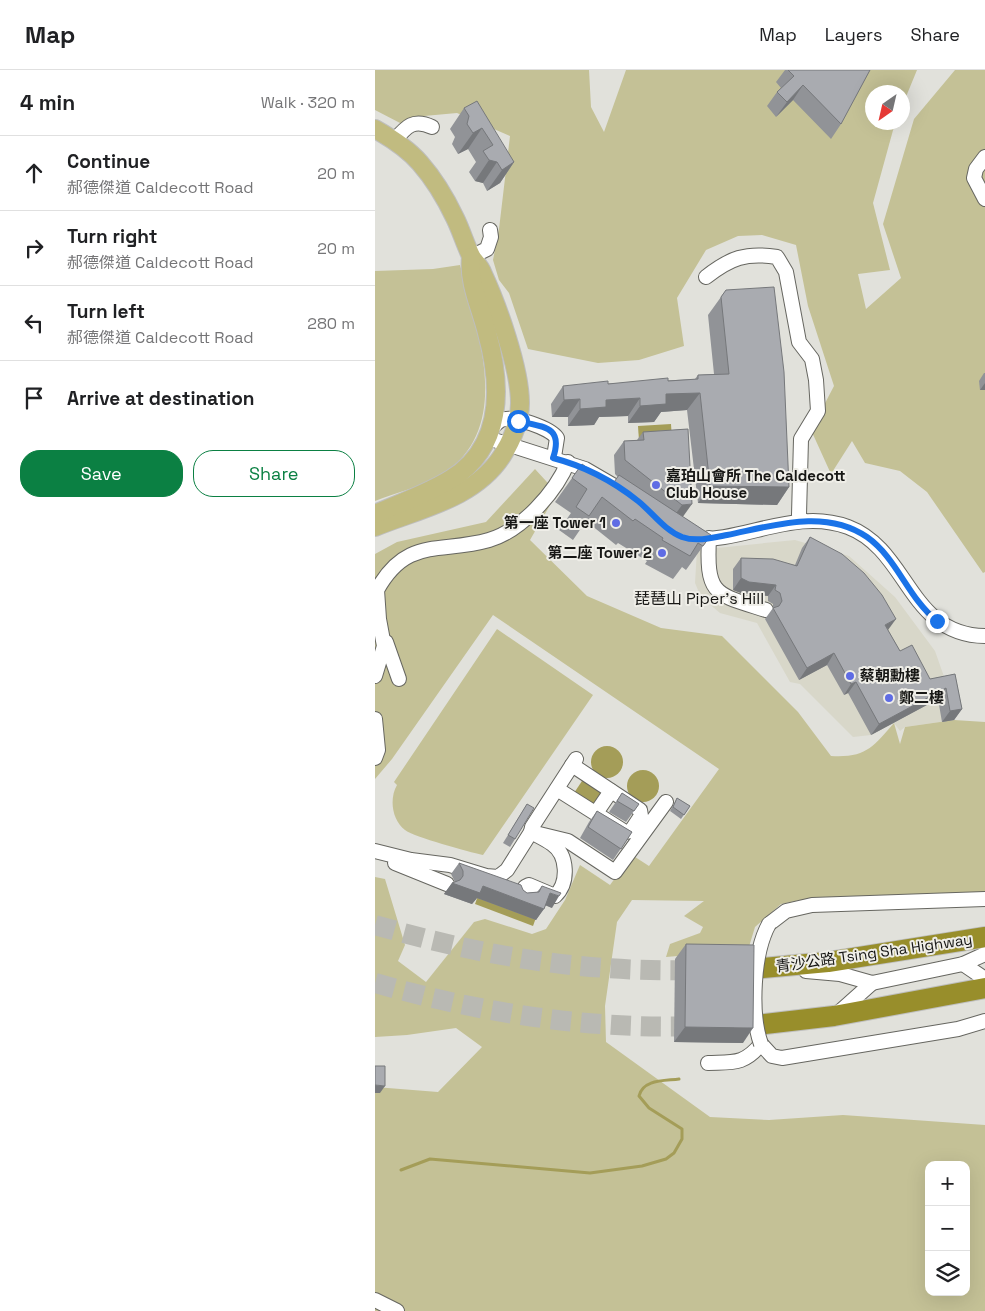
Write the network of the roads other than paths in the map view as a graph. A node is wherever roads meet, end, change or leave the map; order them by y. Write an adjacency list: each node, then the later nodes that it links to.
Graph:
1 (432, 126): 3 (street)
2 (375, 129): 3 (main road)
3 (394, 141): 7 (main road)
4 (985, 157): 5 (street)
5 (985, 198)
6 (490, 230): 7 (street)
7 (471, 256): 9 (main road); 10 (main road)
8 (705, 277): 16 (street)
9 (518, 421): 10 (street); 11 (main road); 12 (street)
10 (490, 433): 11 (street); 15 (main road)
11 (508, 446): 12 (street); 17 (main road)
12 (553, 458): 13 (street)
13 (568, 462): 14 (street); 21 (street)
14 (636, 500)
15 (375, 514)
16 (802, 520): 19 (street); 22 (street)
17 (375, 527)
18 (681, 537): 19 (street)
19 (709, 538): 20 (street)
20 (766, 610)
21 (383, 636): 24 (street); 25 (street)
22 (981, 636): 23 (street)
23 (985, 650)
24 (375, 676)
25 (399, 679)
26 (375, 719): 27 (street)
27 (375, 758)
28 (557, 789): 29 (street); 31 (street); 32 (street)
29 (611, 791): 31 (street); 31 (street)
30 (666, 802): 32 (street)
31 (596, 813)
32 (531, 832): 33 (street); 36 (street)
33 (375, 850)
34 (375, 859): 35 (street)
35 (447, 884)
36 (522, 896)
37 (985, 899): 48 (street, bridge)
38 (985, 937): 41 (highway, 青沙公路 Tsing Sha Highway)
39 (985, 954): 40 (street)
40 (963, 964): 42 (street); 43 (street)
41 (763, 968): 43 (street)
42 (985, 979)
43 (872, 983): 45 (street)
44 (985, 988): 45 (highway)
45 (835, 1016): 47 (highway)
46 (985, 1022): 48 (street)
47 (765, 1024)
48 (761, 1044): 49 (street)
49 (708, 1063)
50 (375, 1300): 51 (street)
51 (397, 1311)

